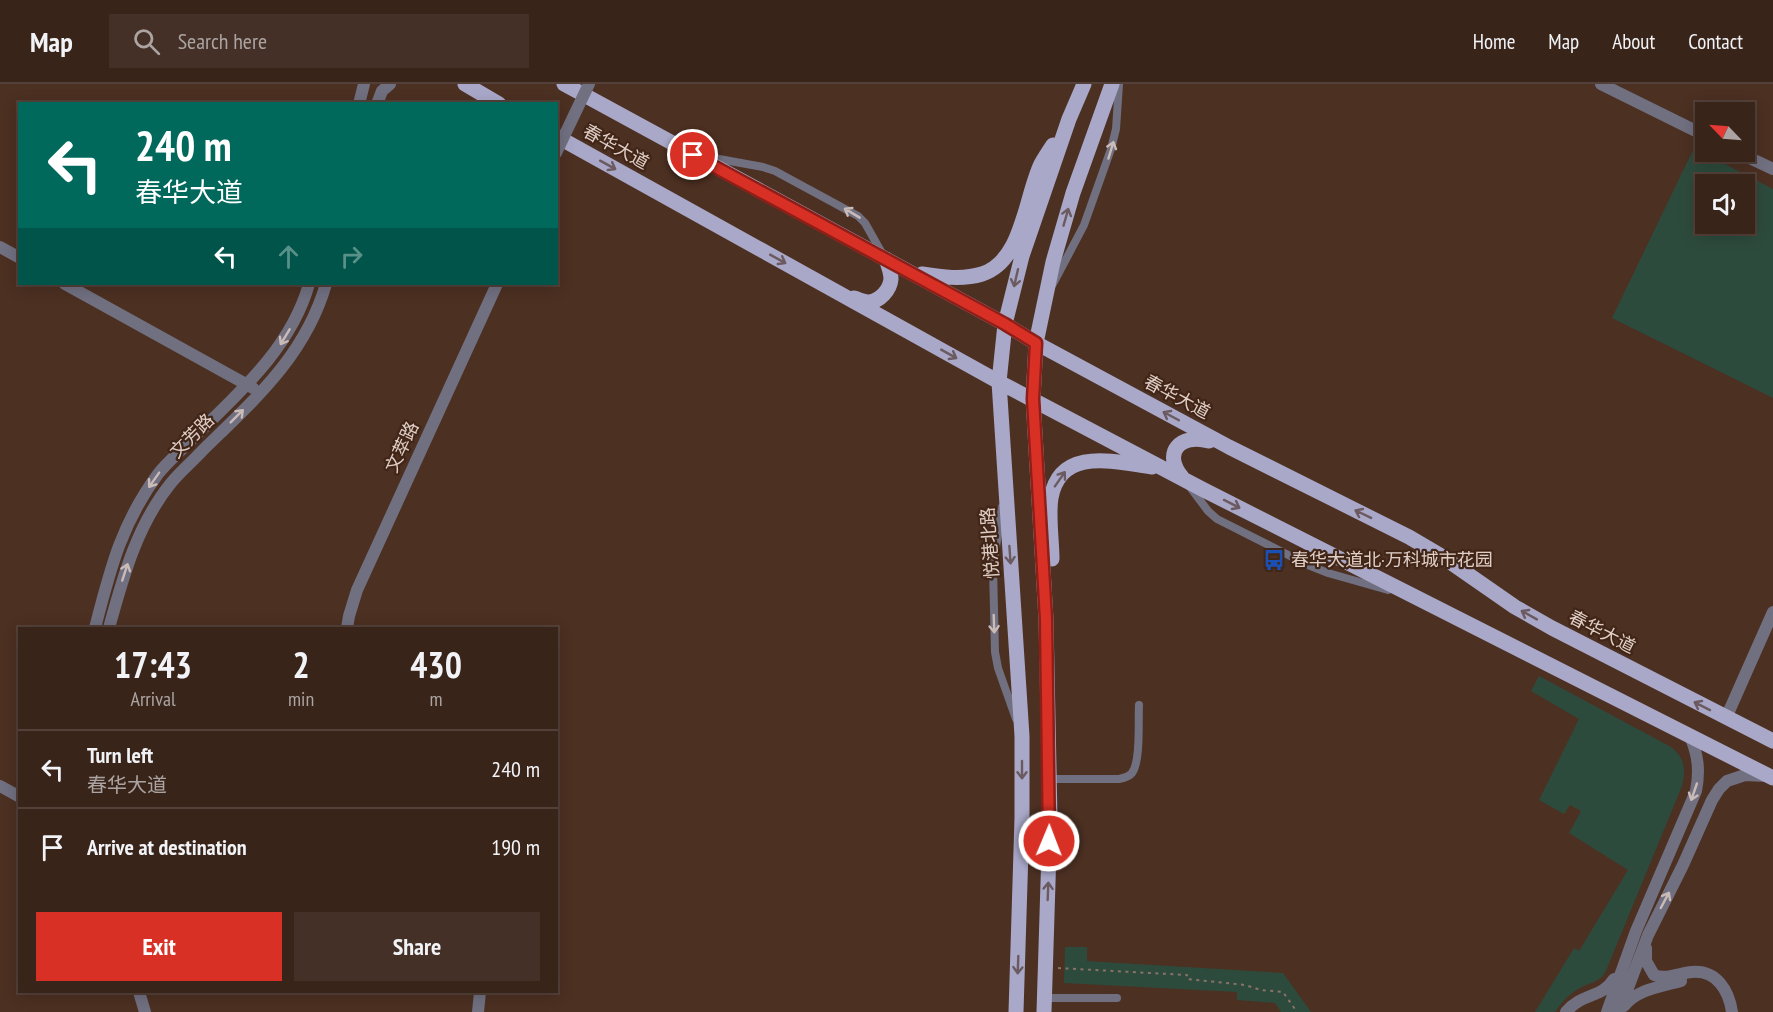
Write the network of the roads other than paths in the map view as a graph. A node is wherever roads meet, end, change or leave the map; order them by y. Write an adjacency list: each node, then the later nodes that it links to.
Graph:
1 (364, 84): 10 (street)
2 (390, 84): 11 (street)
3 (465, 84): 12 (main road)
4 (564, 84): 17 (main road, 春华大道)
5 (589, 84): 16 (street, bridge)
6 (1084, 84): 13 (main road, 悦港北路)
7 (1112, 84): 29 (main road, one-way to 7)
8 (1119, 84): 29 (lane, one-way to 8)
9 (1600, 84): 14 (street)
10 (360, 102)
11 (378, 102)
12 (495, 102)
13 (1069, 119): 23 (main road); 30 (main road, 悦港北路, one-way to 30)
14 (1695, 131)
15 (558, 137): 28 (main road, 春华大道, one-way to 28)
16 (558, 149)
17 (693, 155): 22 (main road, 春华大道); 22 (lane, one-way to 17)
18 (1755, 160): 19 (street)
19 (1773, 169)
20 (0, 247): 21 (street)
21 (18, 257)
22 (886, 260): 23 (main road, 春华大道); 28 (main road)
23 (909, 272): 30 (main road, 春华大道)
24 (67, 285): 33 (street)
25 (309, 285): 33 (street, 文芳路, one-way to 33)
26 (326, 285): 34 (street, 文芳路)
27 (496, 285): 44 (street, 文萃路)
28 (845, 296): 32 (main road, 春华大道, one-way to 32)
29 (1045, 299): 31 (main road)
30 (1005, 324): 31 (main road, 春华大道); 32 (main road, 悦港北路)
31 (1036, 343): 35 (main road); 36 (main road, 春华大道, one-way to 31)
32 (999, 382): 35 (main road, 春华大道); 39 (main road, 悦港北路)
33 (248, 385): 34 (street); 42 (street, 文芳路, one-way to 42)
34 (261, 392): 43 (street, 文芳路, one-way to 34)
35 (1033, 399): 37 (main road, 春华大道); 41 (main road)
36 (1229, 447): 38 (main road); 46 (main road, 春华大道, one-way to 36)
37 (1165, 469): 38 (main road, 春华大道); 41 (main road, one-way to 37)
38 (1184, 479): 48 (main road, 春华大道, one-way to 48)
39 (1006, 482): 47 (main road, 悦港北路, one-way to 47); 47 (lane, one-way to 47)
40 (1773, 612): 46 (street)
41 (1046, 619): 51 (main road)
42 (95, 627)
43 (109, 627)
44 (348, 627)
45 (1139, 705): 51 (lane)
46 (1726, 718): 49 (main road, 春华大道)
47 (1022, 736): 63 (main road, 悦港北路, one-way to 63)
48 (1690, 736): 50 (main road, 春华大道); 55 (street, one-way to 55)
49 (1773, 741)
50 (1771, 777): 54 (street, one-way to 50)
51 (1049, 779): 60 (main road, one-way to 51)
52 (0, 786): 53 (street)
53 (18, 796)
54 (1648, 935): 56 (street); 66 (street)
55 (1624, 962): 64 (street); 65 (street)
56 (1723, 986): 66 (street); 67 (street)
57 (139, 993): 61 (street)
58 (480, 993): 62 (street)
59 (1117, 998): 60 (lane)
60 (1044, 1005)
61 (145, 1012)
62 (478, 1012)
63 (1016, 1012)
64 (1566, 1012)
65 (1607, 1012)
66 (1619, 1012)
67 (1732, 1012)

